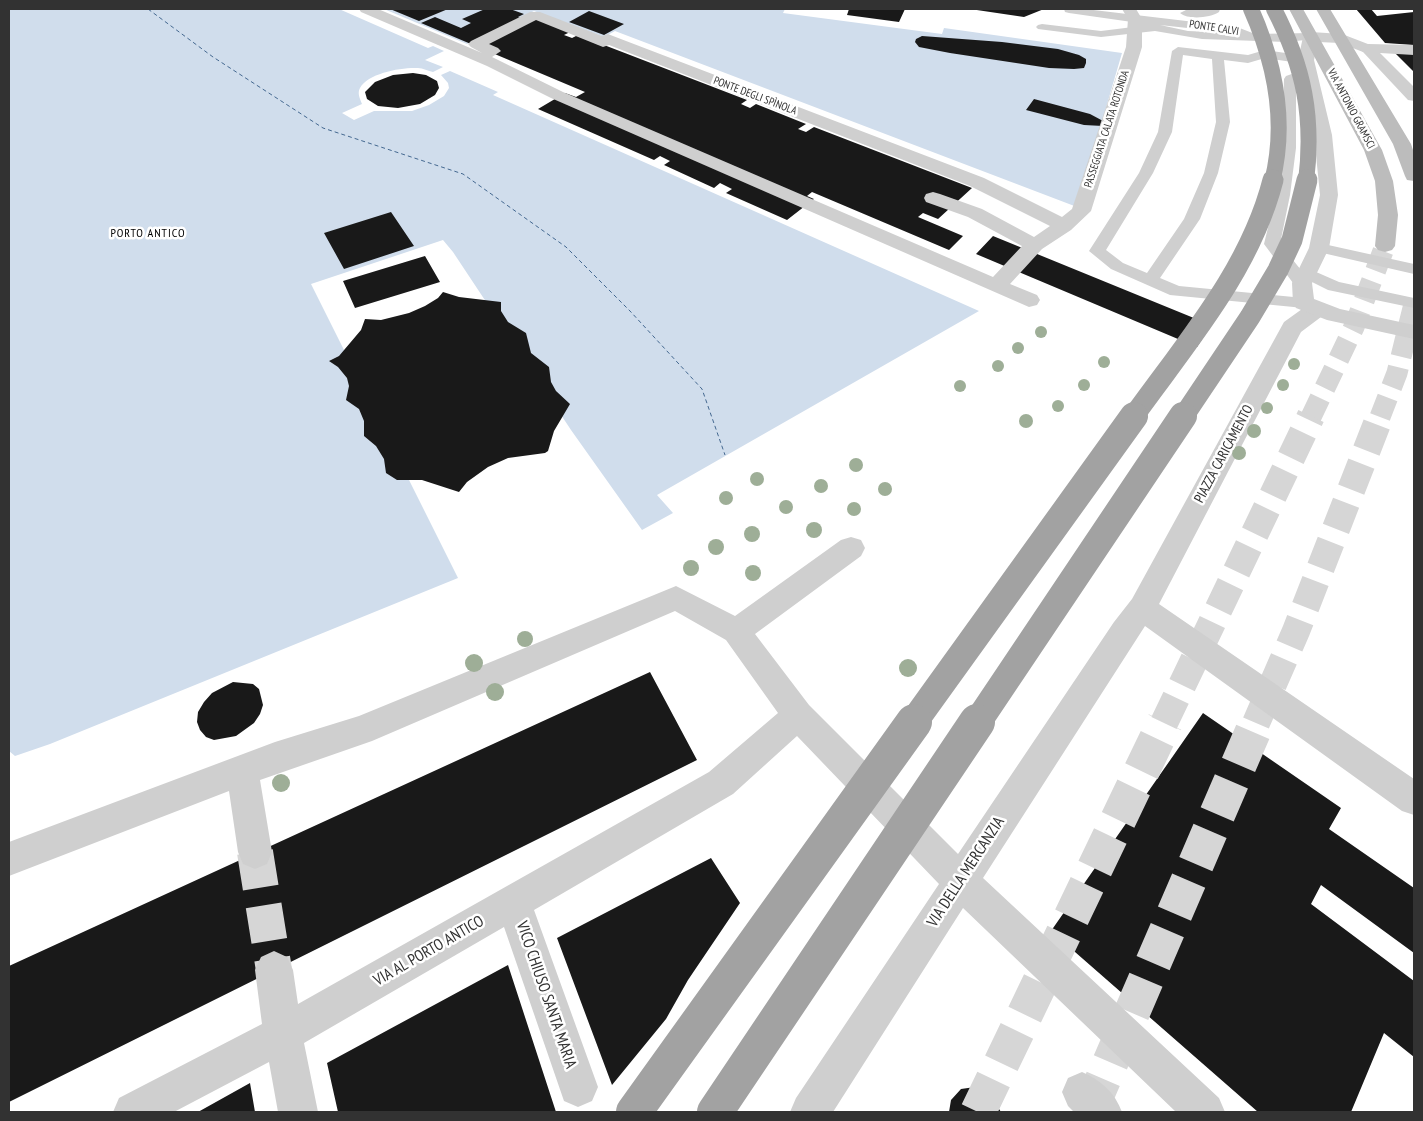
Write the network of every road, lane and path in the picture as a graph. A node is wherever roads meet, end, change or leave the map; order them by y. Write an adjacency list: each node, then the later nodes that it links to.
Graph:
1 (366, 9): 15 (street)
2 (1214, 9): 8 (lane)
3 (1250, 9): 46 (highway, bridge)
4 (1274, 9): 47 (highway, bridge)
5 (1296, 9): 10 (main road, VIA ANTONIO GRAMSCI)
6 (1323, 9): 11 (main road, VIA ANTONIO GRAMSCI)
7 (1069, 10): 8 (lane, PONTE CALVI)
8 (1139, 26): 9 (lane, PONTE CALVI); 10 (lane, PONTE CALVI); 20 (street, PASSEGGIATA CALATA ROTONDA)
9 (1042, 27)
10 (1311, 37): 11 (street); 16 (street, PIAZZA CARICAMENTO); 22 (main road, VIA ANTONIO GRAMSCI)
11 (1342, 39): 12 (street); 18 (main road, VIA ANTONIO GRAMSCI)
12 (1368, 49): 13 (street); 17 (street)
13 (1414, 50)
14 (1218, 56): 16 (lane); 25 (lane); 25 (lane)
15 (481, 57): 20 (street, PONTE DEGLI SPÌNOLA); 26 (street)
16 (1308, 66): 23 (street, PIAZZA CARICAMENTO); 27 (lane)
17 (1414, 96)
18 (1414, 176)
19 (933, 198): 21 (street)
20 (1064, 226): 21 (street)
21 (1035, 245): 26 (street)
22 (1385, 246)
23 (1319, 248): 24 (lane); 27 (street, PIAZZA CARICAMENTO)
24 (1414, 269)
25 (1150, 281): 27 (lane)
26 (996, 286): 28 (street)
27 (1307, 292): 29 (lane); 30 (street); 32 (street, PIAZZA CARICAMENTO)
28 (1029, 300)
29 (1414, 303)
30 (1414, 332)
31 (851, 548): 33 (street)
32 (1133, 620): 36 (street); 39 (street, VIA DELLA MERCANZIA)
33 (736, 631): 34 (street); 35 (street)
34 (798, 715): 39 (street); 40 (street, VIA AL PORTO ANTICO)
35 (242, 771): 37 (street); 38 (street)
36 (1414, 799)
37 (255, 852)
38 (9, 859)
39 (960, 881): 48 (street, VIA DELLA MERCANZIA); 49 (street)
40 (514, 903): 42 (street, VIA AL PORTO ANTICO); 43 (street, VICO CHIUSO SANTA MARIA)
41 (274, 970): 42 (street)
42 (283, 1034): 44 (street, VIA AL PORTO ANTICO); 45 (street)
43 (578, 1087)
44 (133, 1112)
45 (298, 1112)
46 (634, 1112)
47 (715, 1112)
48 (810, 1112)
49 (1205, 1112)

